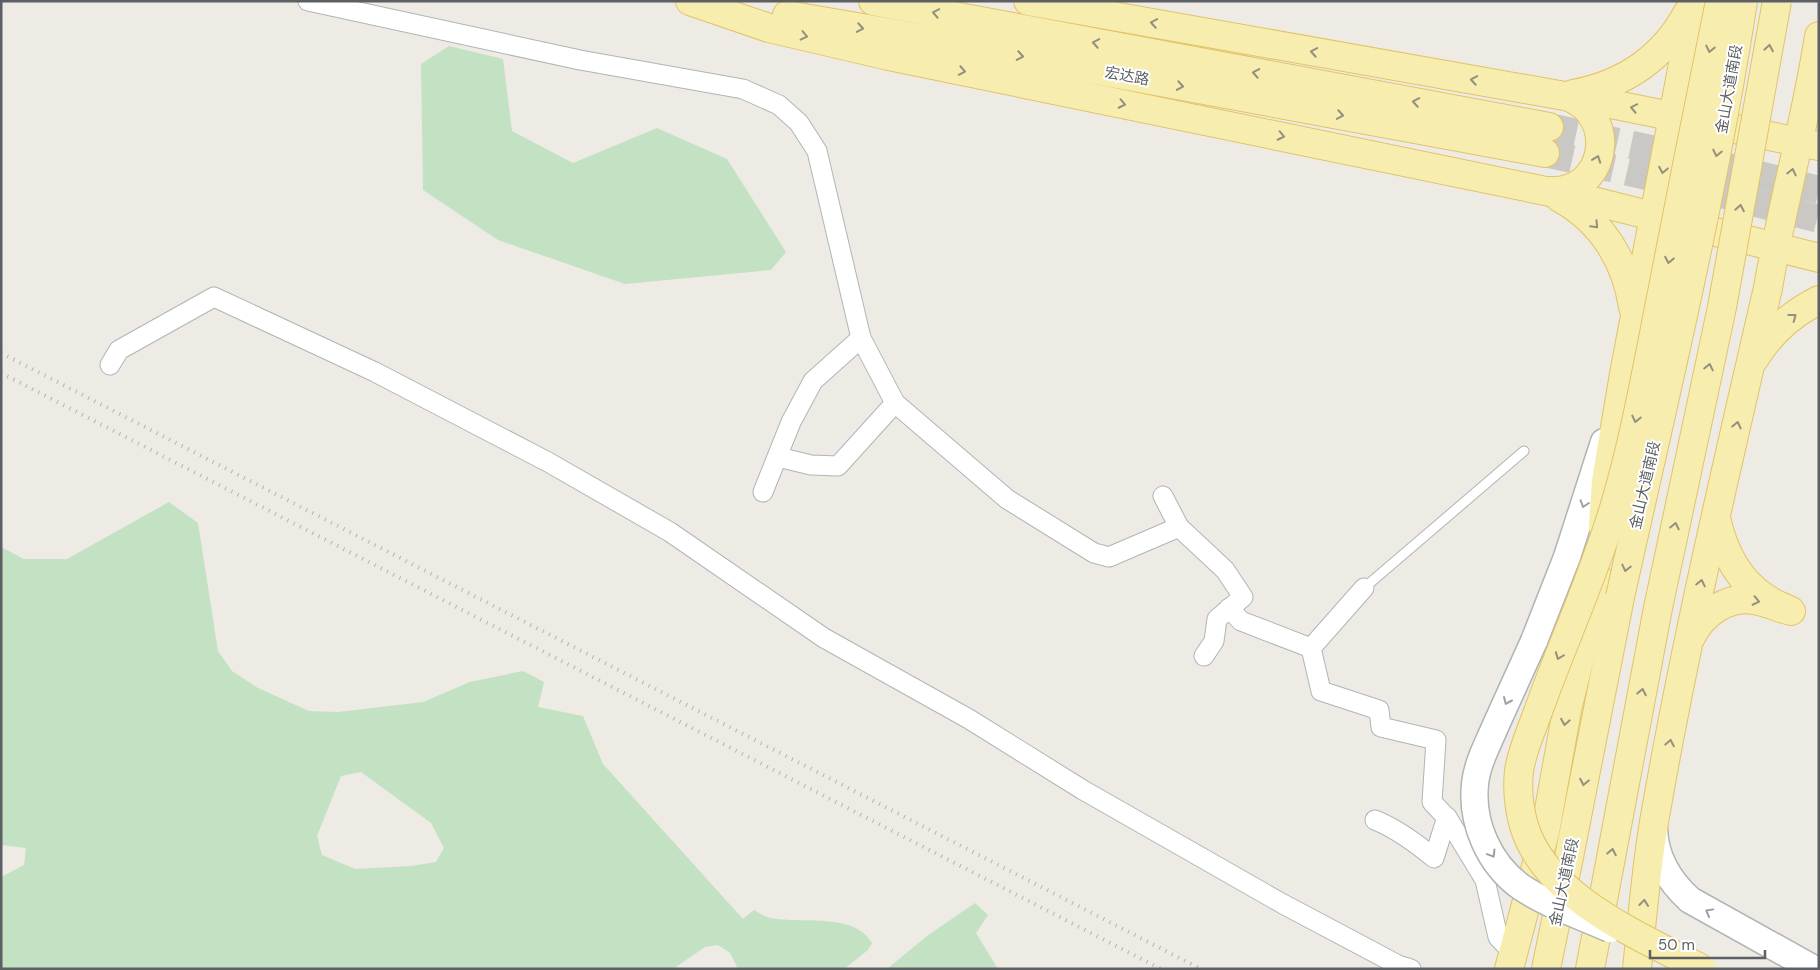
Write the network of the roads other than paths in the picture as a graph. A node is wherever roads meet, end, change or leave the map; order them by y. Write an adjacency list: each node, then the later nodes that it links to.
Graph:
1 (308, 1): 20 (street)
2 (690, 1): 14 (main road, one-way to 14)
3 (709, 1): 4 (main road, 宏达路, one-way to 4)
4 (873, 1)
5 (1028, 1): 11 (main road, one-way to 5)
6 (1693, 1): 11 (main road); 12 (main road)
7 (1720, 1): 44 (main road, one-way to 44, bridge)
8 (1743, 1): 41 (main road, 金山大道南段, one-way to 41, bridge)
9 (1777, 1): 42 (main road, one-way to 9, bridge)
10 (1818, 46): 13 (main road)
11 (1565, 96): 12 (main road, one-way to 11); 14 (main road, one-way to 11)
12 (1673, 116): 13 (main road); 15 (main road, one-way to 15)
13 (1809, 143): 16 (main road, one-way to 13)
14 (1543, 190): 15 (main road); 19 (main road, one-way to 19)
15 (1654, 216): 16 (main road); 19 (main road)
16 (1775, 246): 17 (main road); 22 (main road)
17 (1819, 258)
18 (1819, 300): 22 (main road, one-way to 18)
19 (1634, 325): 23 (main road)
20 (861, 338): 24 (street); 26 (street)
21 (110, 365): 40 (street)
22 (1750, 366): 29 (main road, one-way to 22)
23 (1624, 374): 39 (main road, one-way to 39); 44 (street, one-way to 44, bridge)
24 (895, 403): 26 (street); 30 (street)
25 (1524, 451): 31 (lane)
26 (778, 457): 27 (street)
27 (763, 492)
28 (1163, 496): 30 (street)
29 (1716, 518): 33 (main road, one-way to 29); 33 (main road, one-way to 29)
30 (1179, 527): 32 (street)
31 (1364, 588): 34 (street)
32 (1229, 608): 34 (street); 35 (street)
33 (1690, 640): 38 (main road, one-way to 33)
34 (1311, 648): 36 (street)
35 (1204, 656)
36 (1447, 817): 37 (street); 39 (street)
37 (1375, 820)
38 (1654, 823): 43 (main road, one-way to 38); 45 (street, one-way to 38)
39 (1511, 961)
40 (1411, 969)
41 (1546, 969)
42 (1590, 969)
43 (1637, 969)
44 (1701, 969)
45 (1814, 969)

